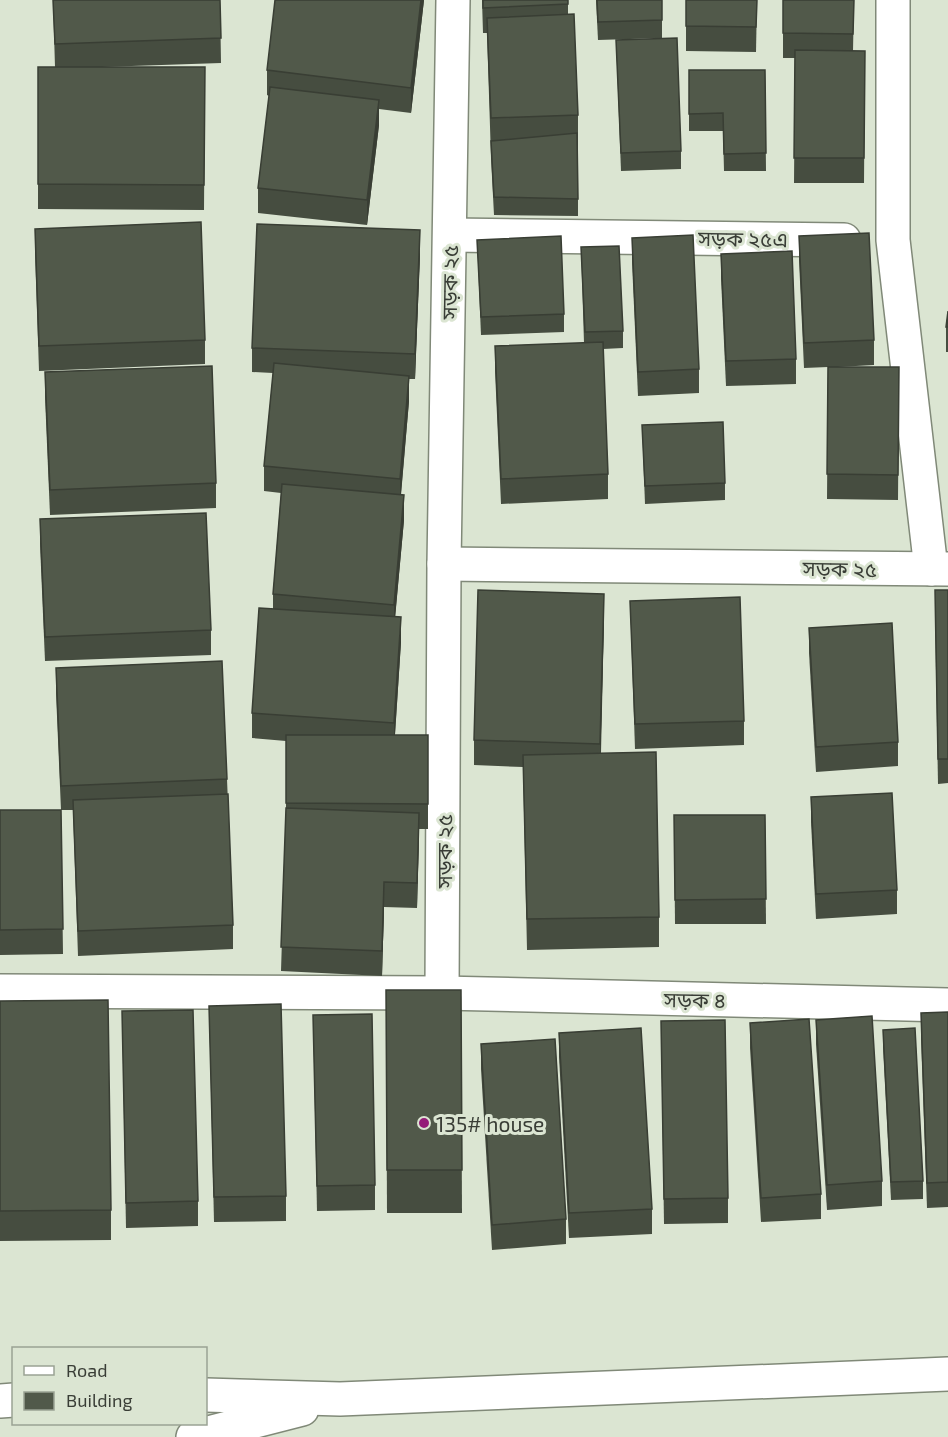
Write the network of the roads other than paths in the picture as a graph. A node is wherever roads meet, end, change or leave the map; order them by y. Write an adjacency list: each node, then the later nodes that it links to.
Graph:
1 (453, 0): 3 (main road, সড়ক ২৫)
2 (893, 0): 4 (main road)
3 (450, 234): 4 (main road, সড়ক ২৫এ); 5 (main road, সড়ক ২৫)
4 (893, 240): 6 (main road)
5 (444, 564): 6 (main road, সড়ক ২৫); 8 (main road, সড়ক ২৫)
6 (939, 569)
7 (0, 991): 8 (main road, সড়ক ৪)
8 (442, 993): 9 (main road, সড়ক ৪)
9 (948, 1005)
10 (948, 1374): 12 (main road)
11 (207, 1395): 12 (main road)
12 (340, 1399): 13 (main road)
13 (193, 1437)

